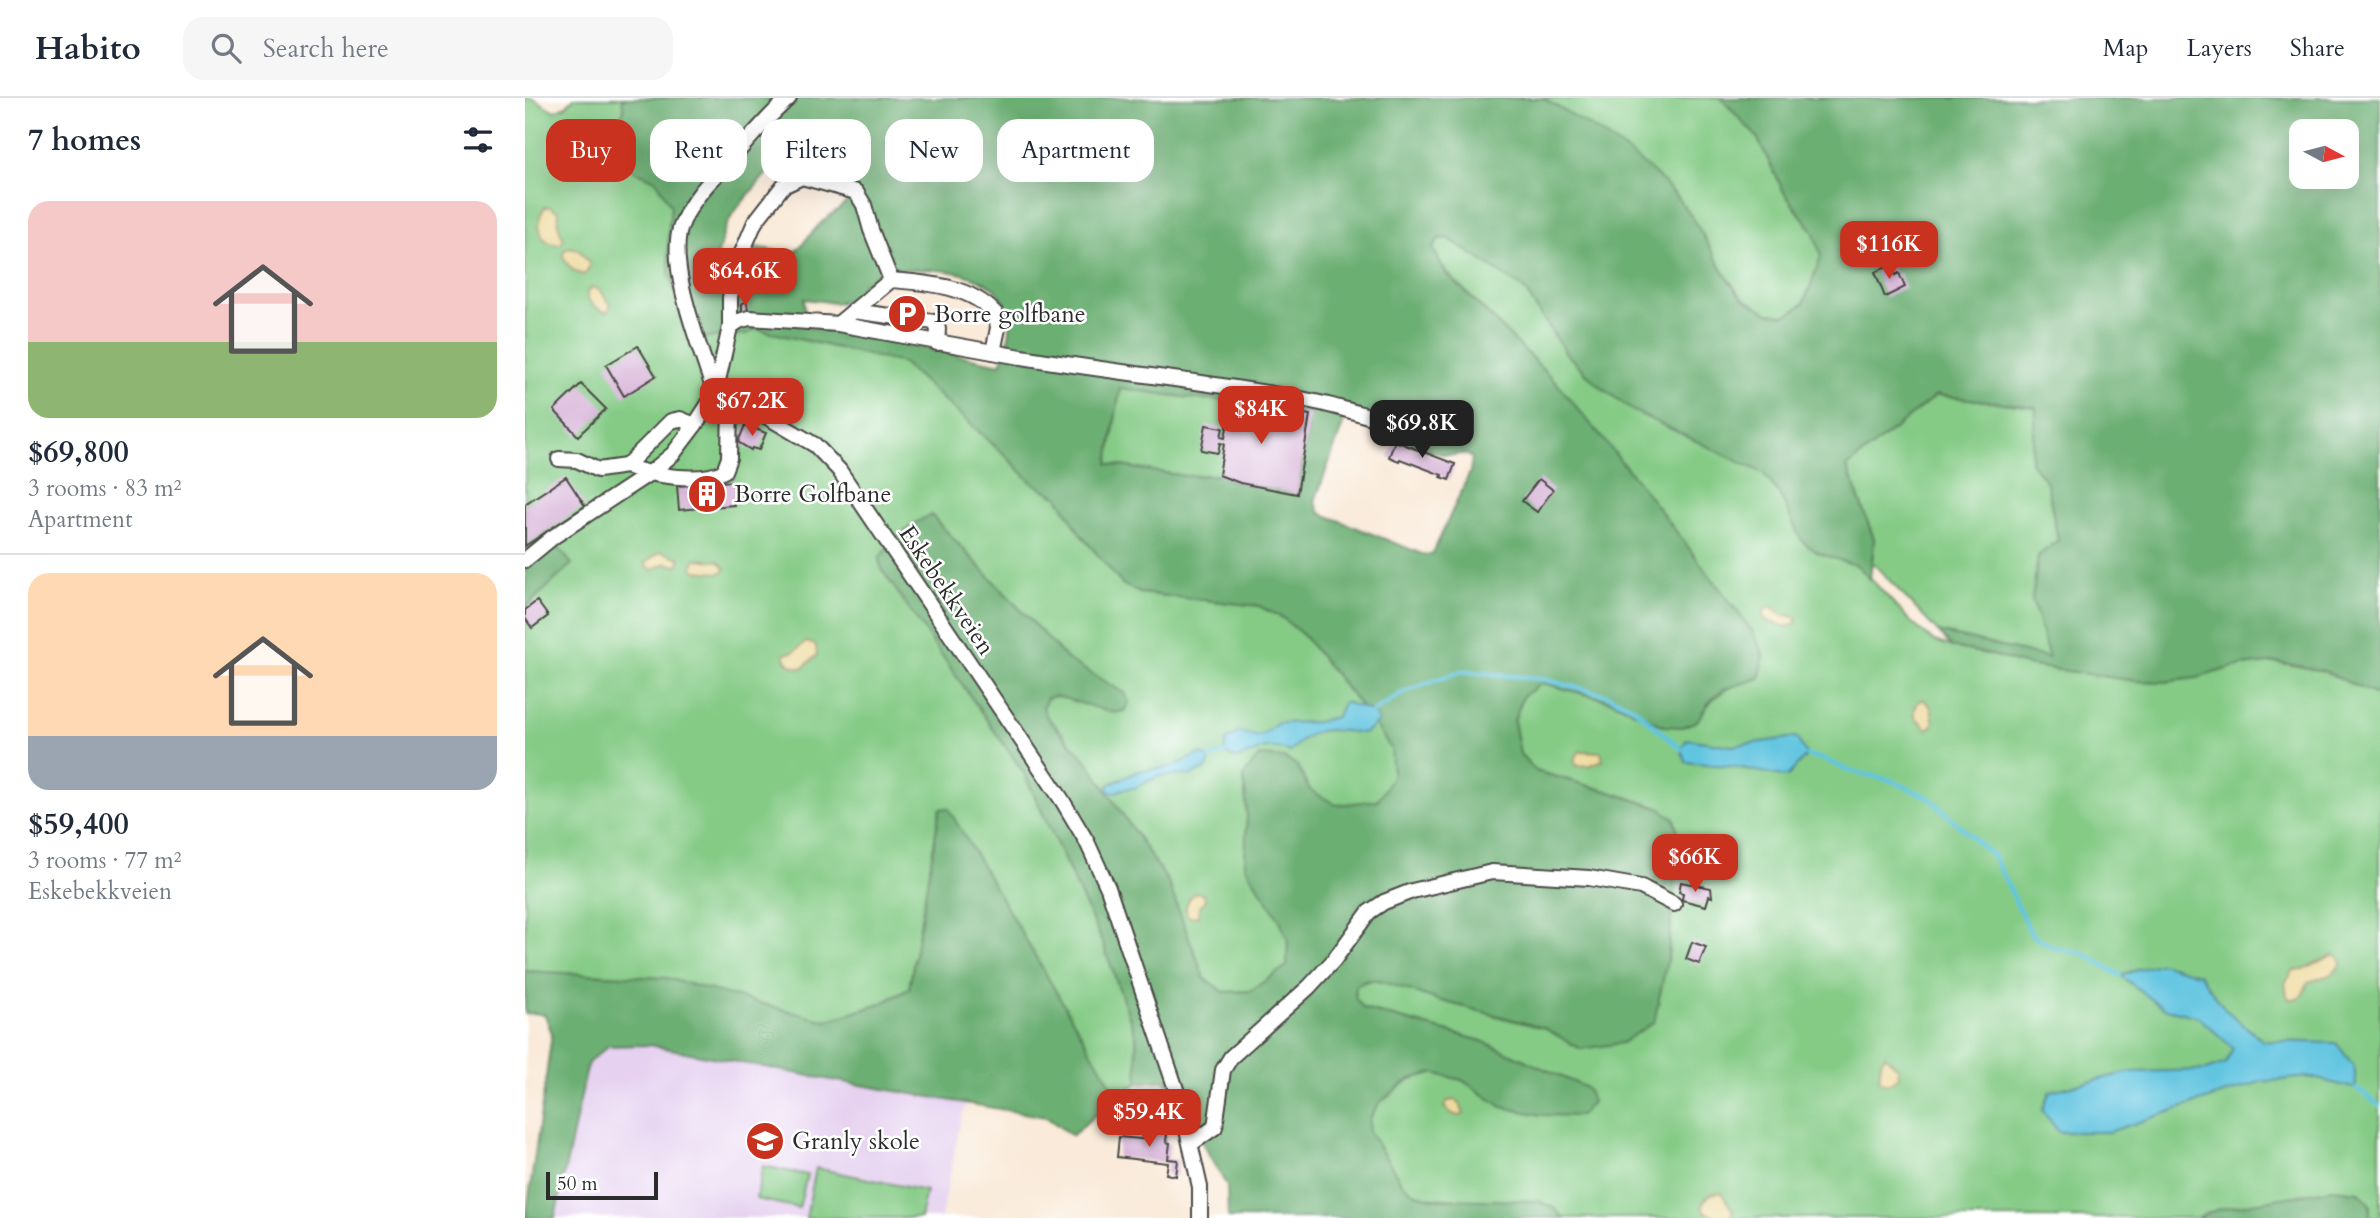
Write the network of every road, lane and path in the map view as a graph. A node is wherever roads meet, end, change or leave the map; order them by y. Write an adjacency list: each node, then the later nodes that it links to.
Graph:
1 (787, 98): 8 (street)
2 (891, 280): 3 (street); 5 (street); 7 (street)
3 (853, 311): 4 (street); 6 (street)
4 (838, 324): 5 (street); 6 (street)
5 (730, 327): 8 (street)
6 (937, 343): 7 (street)
7 (993, 352): 10 (street)
8 (715, 394): 9 (street, Eskebekkveien); 11 (street)
9 (730, 401): 14 (street); 17 (street, Eskebekkveien)
10 (1389, 422)
11 (695, 425): 13 (street); 14 (street)
12 (559, 459): 13 (street)
13 (626, 466): 14 (street)
14 (650, 473): 15 (street)
15 (525, 560)
16 (1674, 904): 17 (street)
17 (1192, 1143): 18 (street, Eskebekkveien)
18 (1200, 1218)

